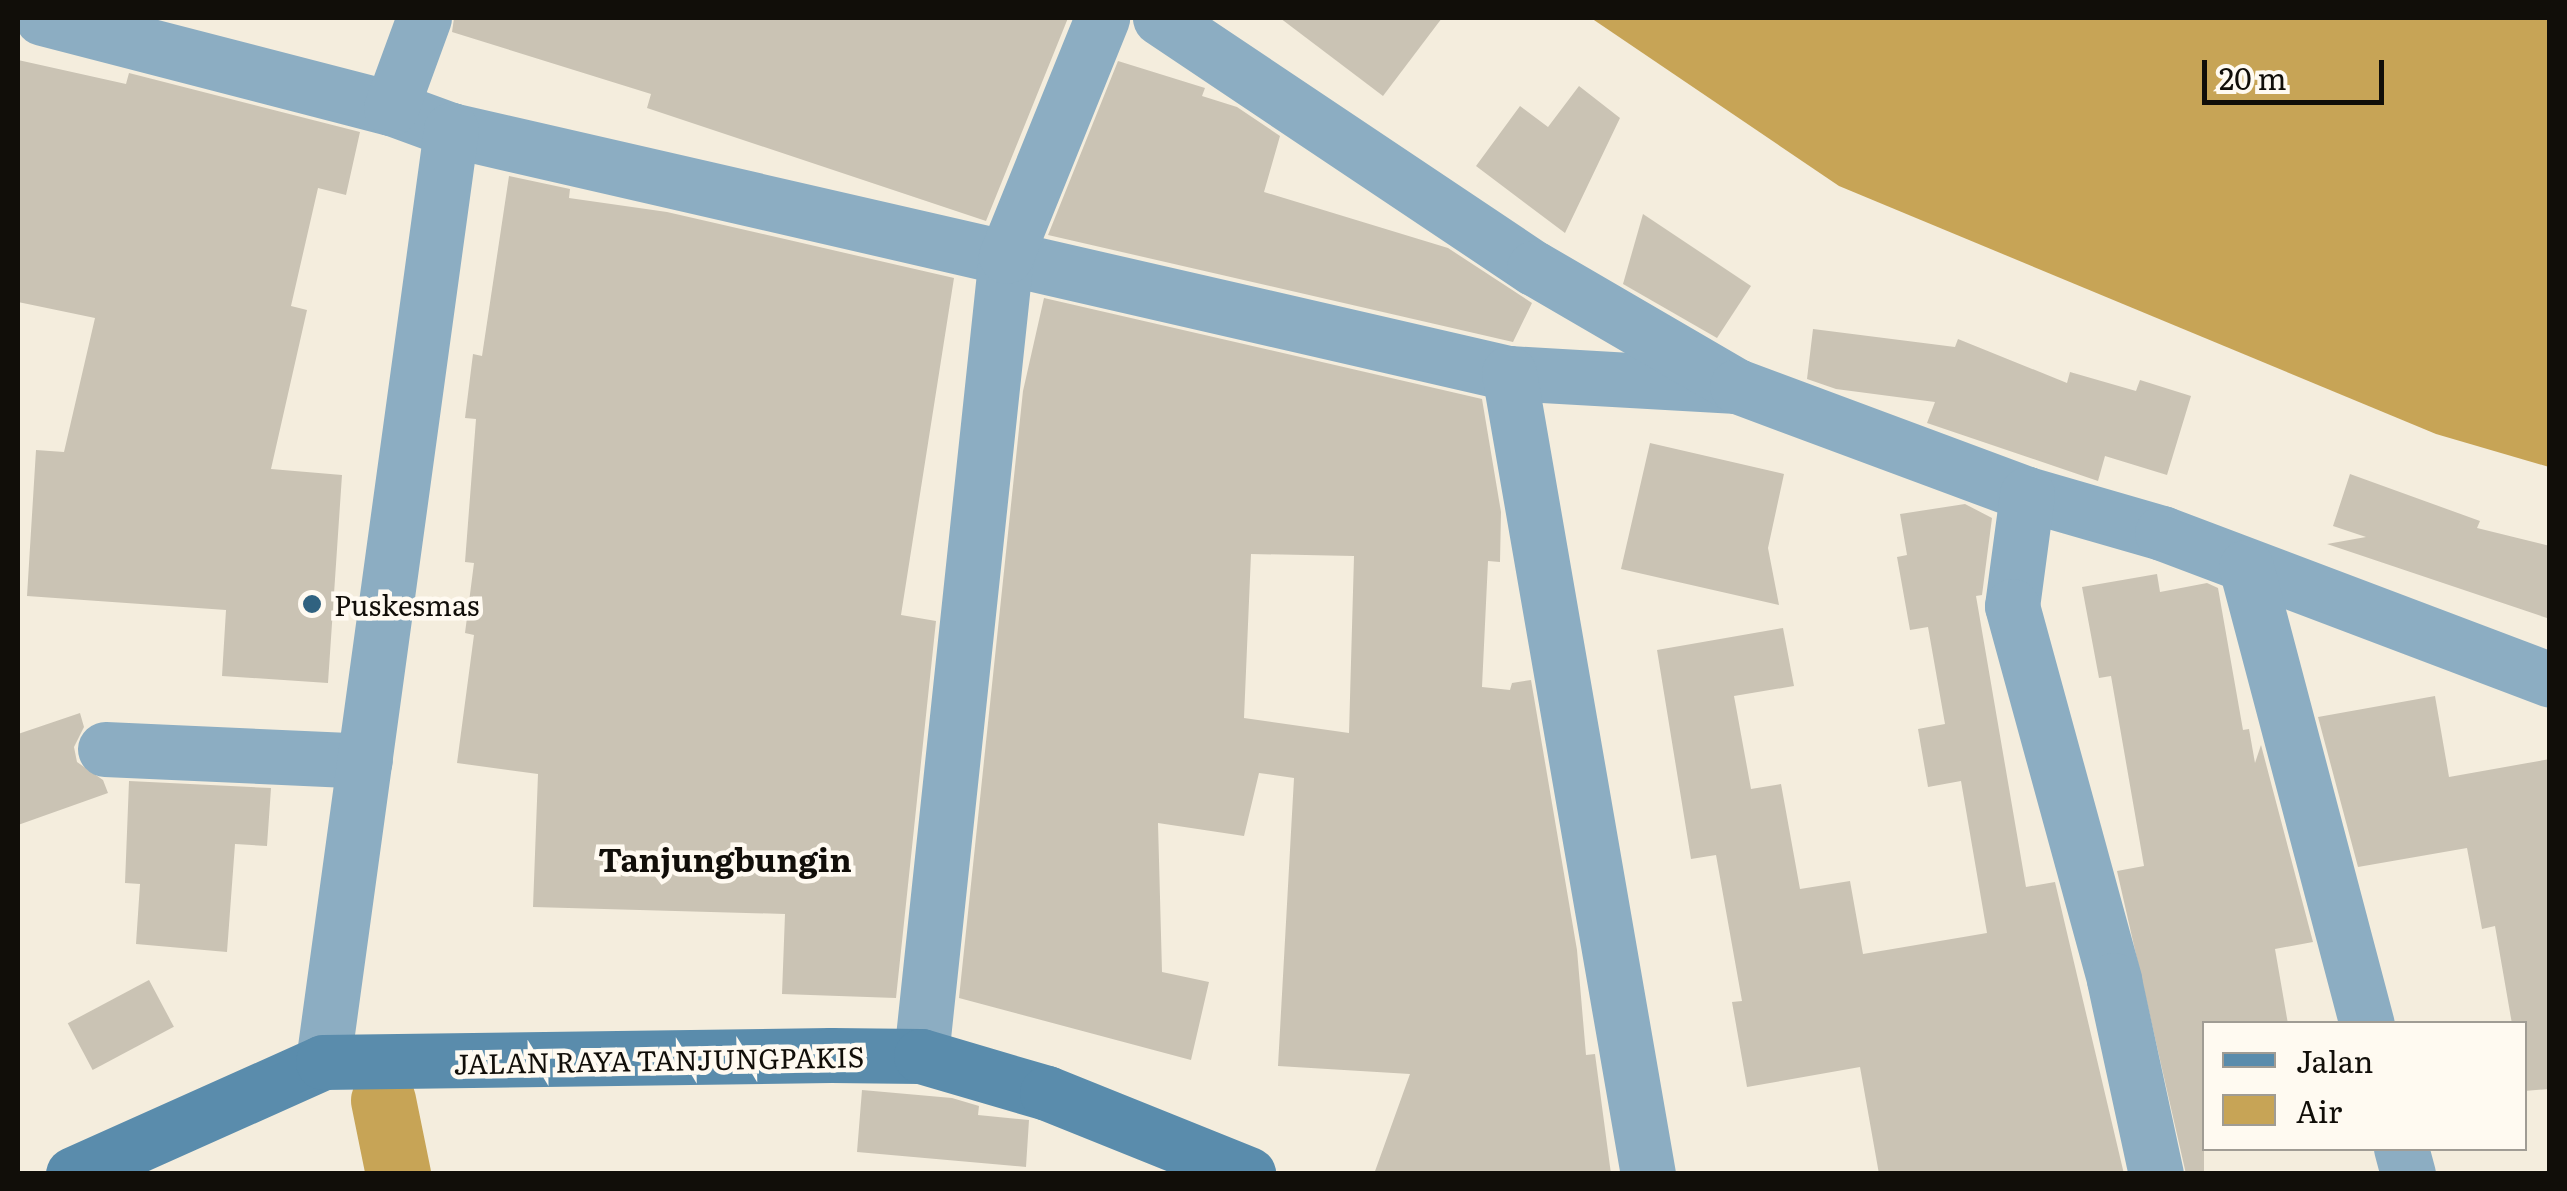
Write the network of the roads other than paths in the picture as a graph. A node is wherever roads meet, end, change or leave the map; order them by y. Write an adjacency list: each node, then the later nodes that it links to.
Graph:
1 (42, 18): 5 (street)
2 (424, 18): 5 (street)
3 (1102, 18): 7 (street)
4 (1160, 18): 9 (street)
5 (391, 108): 6 (street)
6 (451, 130): 7 (street); 14 (street)
7 (1006, 256): 8 (street); 16 (street)
8 (1509, 373): 9 (street); 20 (street)
9 (1737, 386): 10 (street)
10 (2027, 494): 11 (street); 21 (street)
11 (2246, 567): 12 (street); 15 (street)
12 (2550, 680)
13 (106, 749): 14 (street)
14 (365, 761): 17 (street)
15 (2365, 1021)
16 (920, 1056): 17 (street, JALAN RAYA TANJUNGPAKIS); 19 (street, JALAN RAYA TANJUNGPAKIS)
17 (323, 1062): 18 (street, JALAN RAYA TANJUNGPAKIS)
18 (73, 1174)
19 (1248, 1174)
20 (1648, 1174)
21 (2156, 1174)

